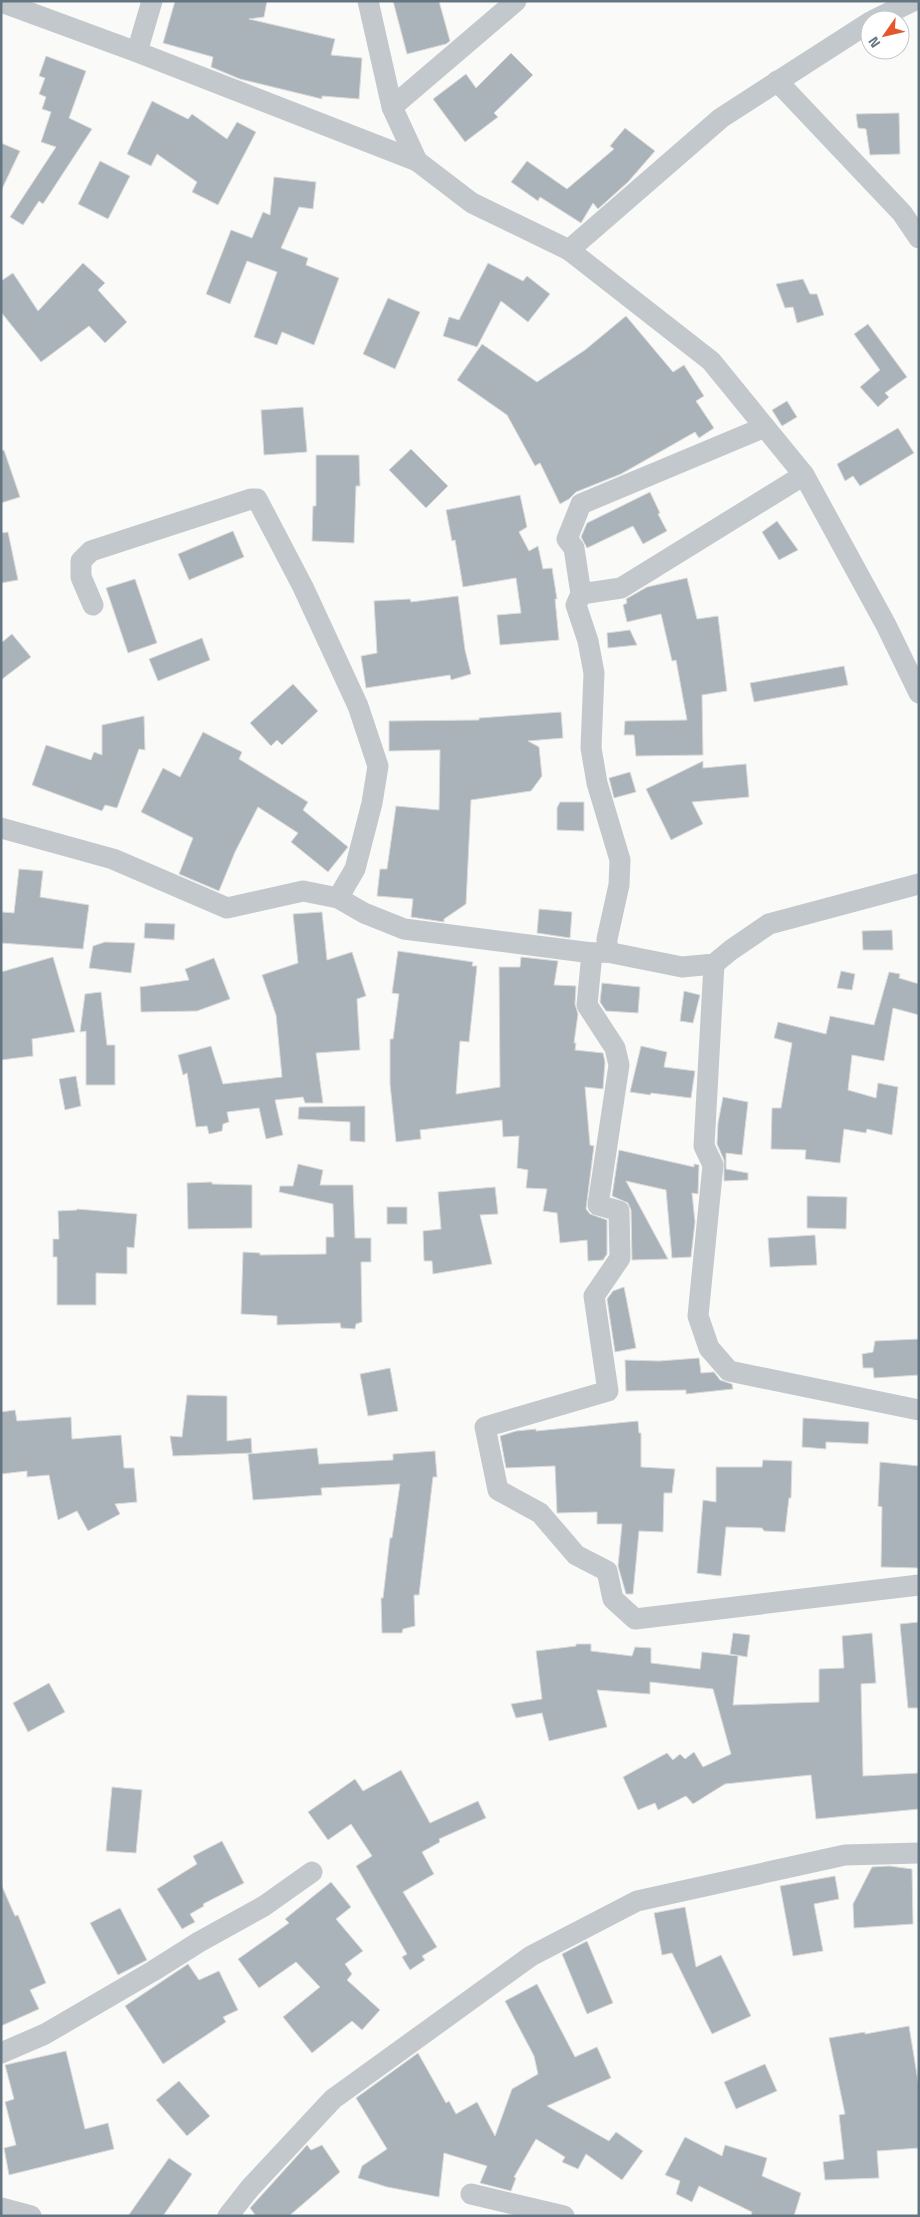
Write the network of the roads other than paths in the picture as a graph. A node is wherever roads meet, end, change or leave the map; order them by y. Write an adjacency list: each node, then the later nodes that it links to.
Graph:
1 (152, 1): 8 (street)
2 (368, 1): 10 (street)
3 (516, 1): 10 (street)
4 (912, 1): 6 (street)
5 (1, 2): 8 (street)
6 (894, 10)
7 (860, 28): 9 (street)
8 (136, 52): 11 (street)
9 (776, 81): 12 (street); 13 (street)
10 (392, 107): 11 (street)
11 (417, 161): 13 (street)
12 (919, 238)
13 (570, 250): 14 (street)
14 (765, 427): 15 (street); 16 (street)
15 (804, 475): 16 (street); 18 (street)
16 (581, 594): 22 (street)
17 (93, 605): 21 (street)
18 (919, 693)
19 (1, 828): 21 (street)
20 (919, 884): 23 (street)
21 (338, 898): 22 (street)
22 (599, 953): 23 (street); 25 (street)
23 (714, 964): 24 (street)
24 (919, 1410)
25 (919, 1585)
26 (919, 1853): 32 (street)
27 (312, 1872): 28 (street)
28 (1, 2053)
29 (471, 2194): 33 (street)
30 (1, 2208): 31 (street)
31 (30, 2216)
32 (228, 2216)
33 (564, 2216)

